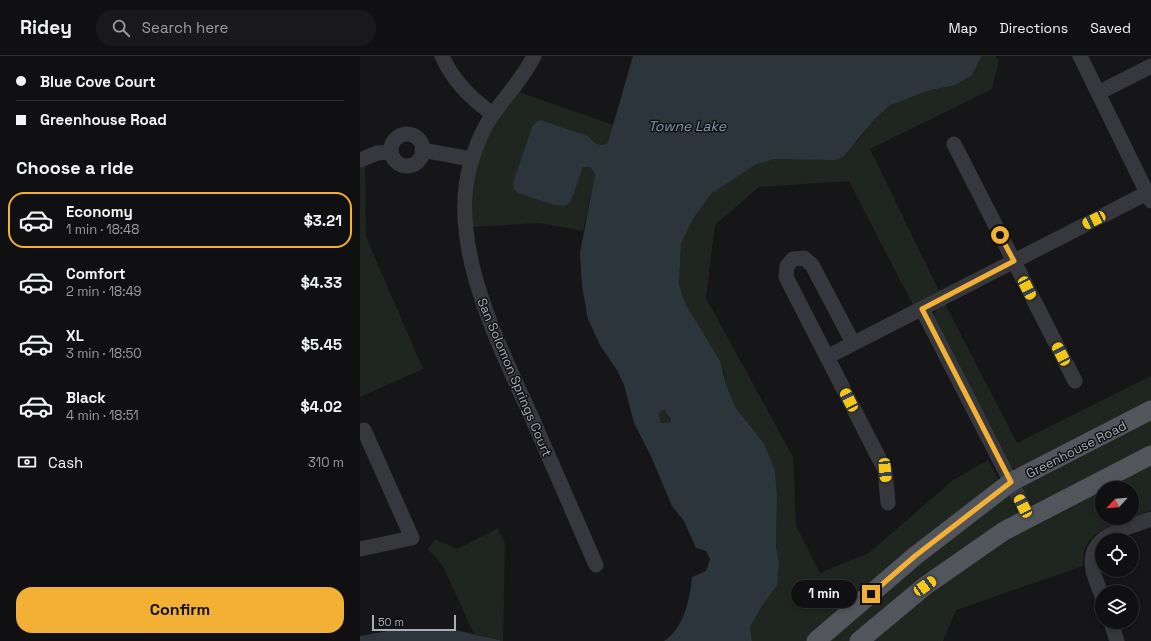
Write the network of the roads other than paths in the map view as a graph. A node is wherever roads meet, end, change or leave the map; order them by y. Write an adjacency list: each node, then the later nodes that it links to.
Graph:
1 (442, 56): 6 (street)
2 (534, 56): 6 (street, San Solomon Springs Court)
3 (1080, 56): 5 (street)
4 (1151, 66): 5 (street)
5 (1098, 93): 12 (street)
6 (493, 114): 11 (street, San Solomon Springs Court)
7 (954, 144): 13 (street)
8 (422, 150): 9 (street); 9 (street); 11 (street)
9 (391, 152): 10 (street)
10 (360, 159)
11 (472, 159): 26 (street, San Solomon Springs Court)
12 (1149, 197): 13 (street)
13 (1014, 261): 14 (street); 17 (street)
14 (922, 309): 15 (street); 21 (street)
15 (853, 343): 16 (street); 16 (street)
16 (827, 357): 22 (street)
17 (1075, 381)
18 (1151, 410): 21 (main road, Greenhouse Road)
19 (364, 430): 25 (street)
20 (1151, 455): 23 (main road)
21 (1011, 482): 23 (street); 29 (main road, Greenhouse Road)
22 (888, 503)
23 (1029, 517): 30 (main road)
24 (1151, 519): 27 (street)
25 (360, 549)
26 (596, 565)
27 (1098, 585)
28 (1113, 629): 31 (street)
29 (816, 641)
30 (859, 641)
31 (1117, 641)

